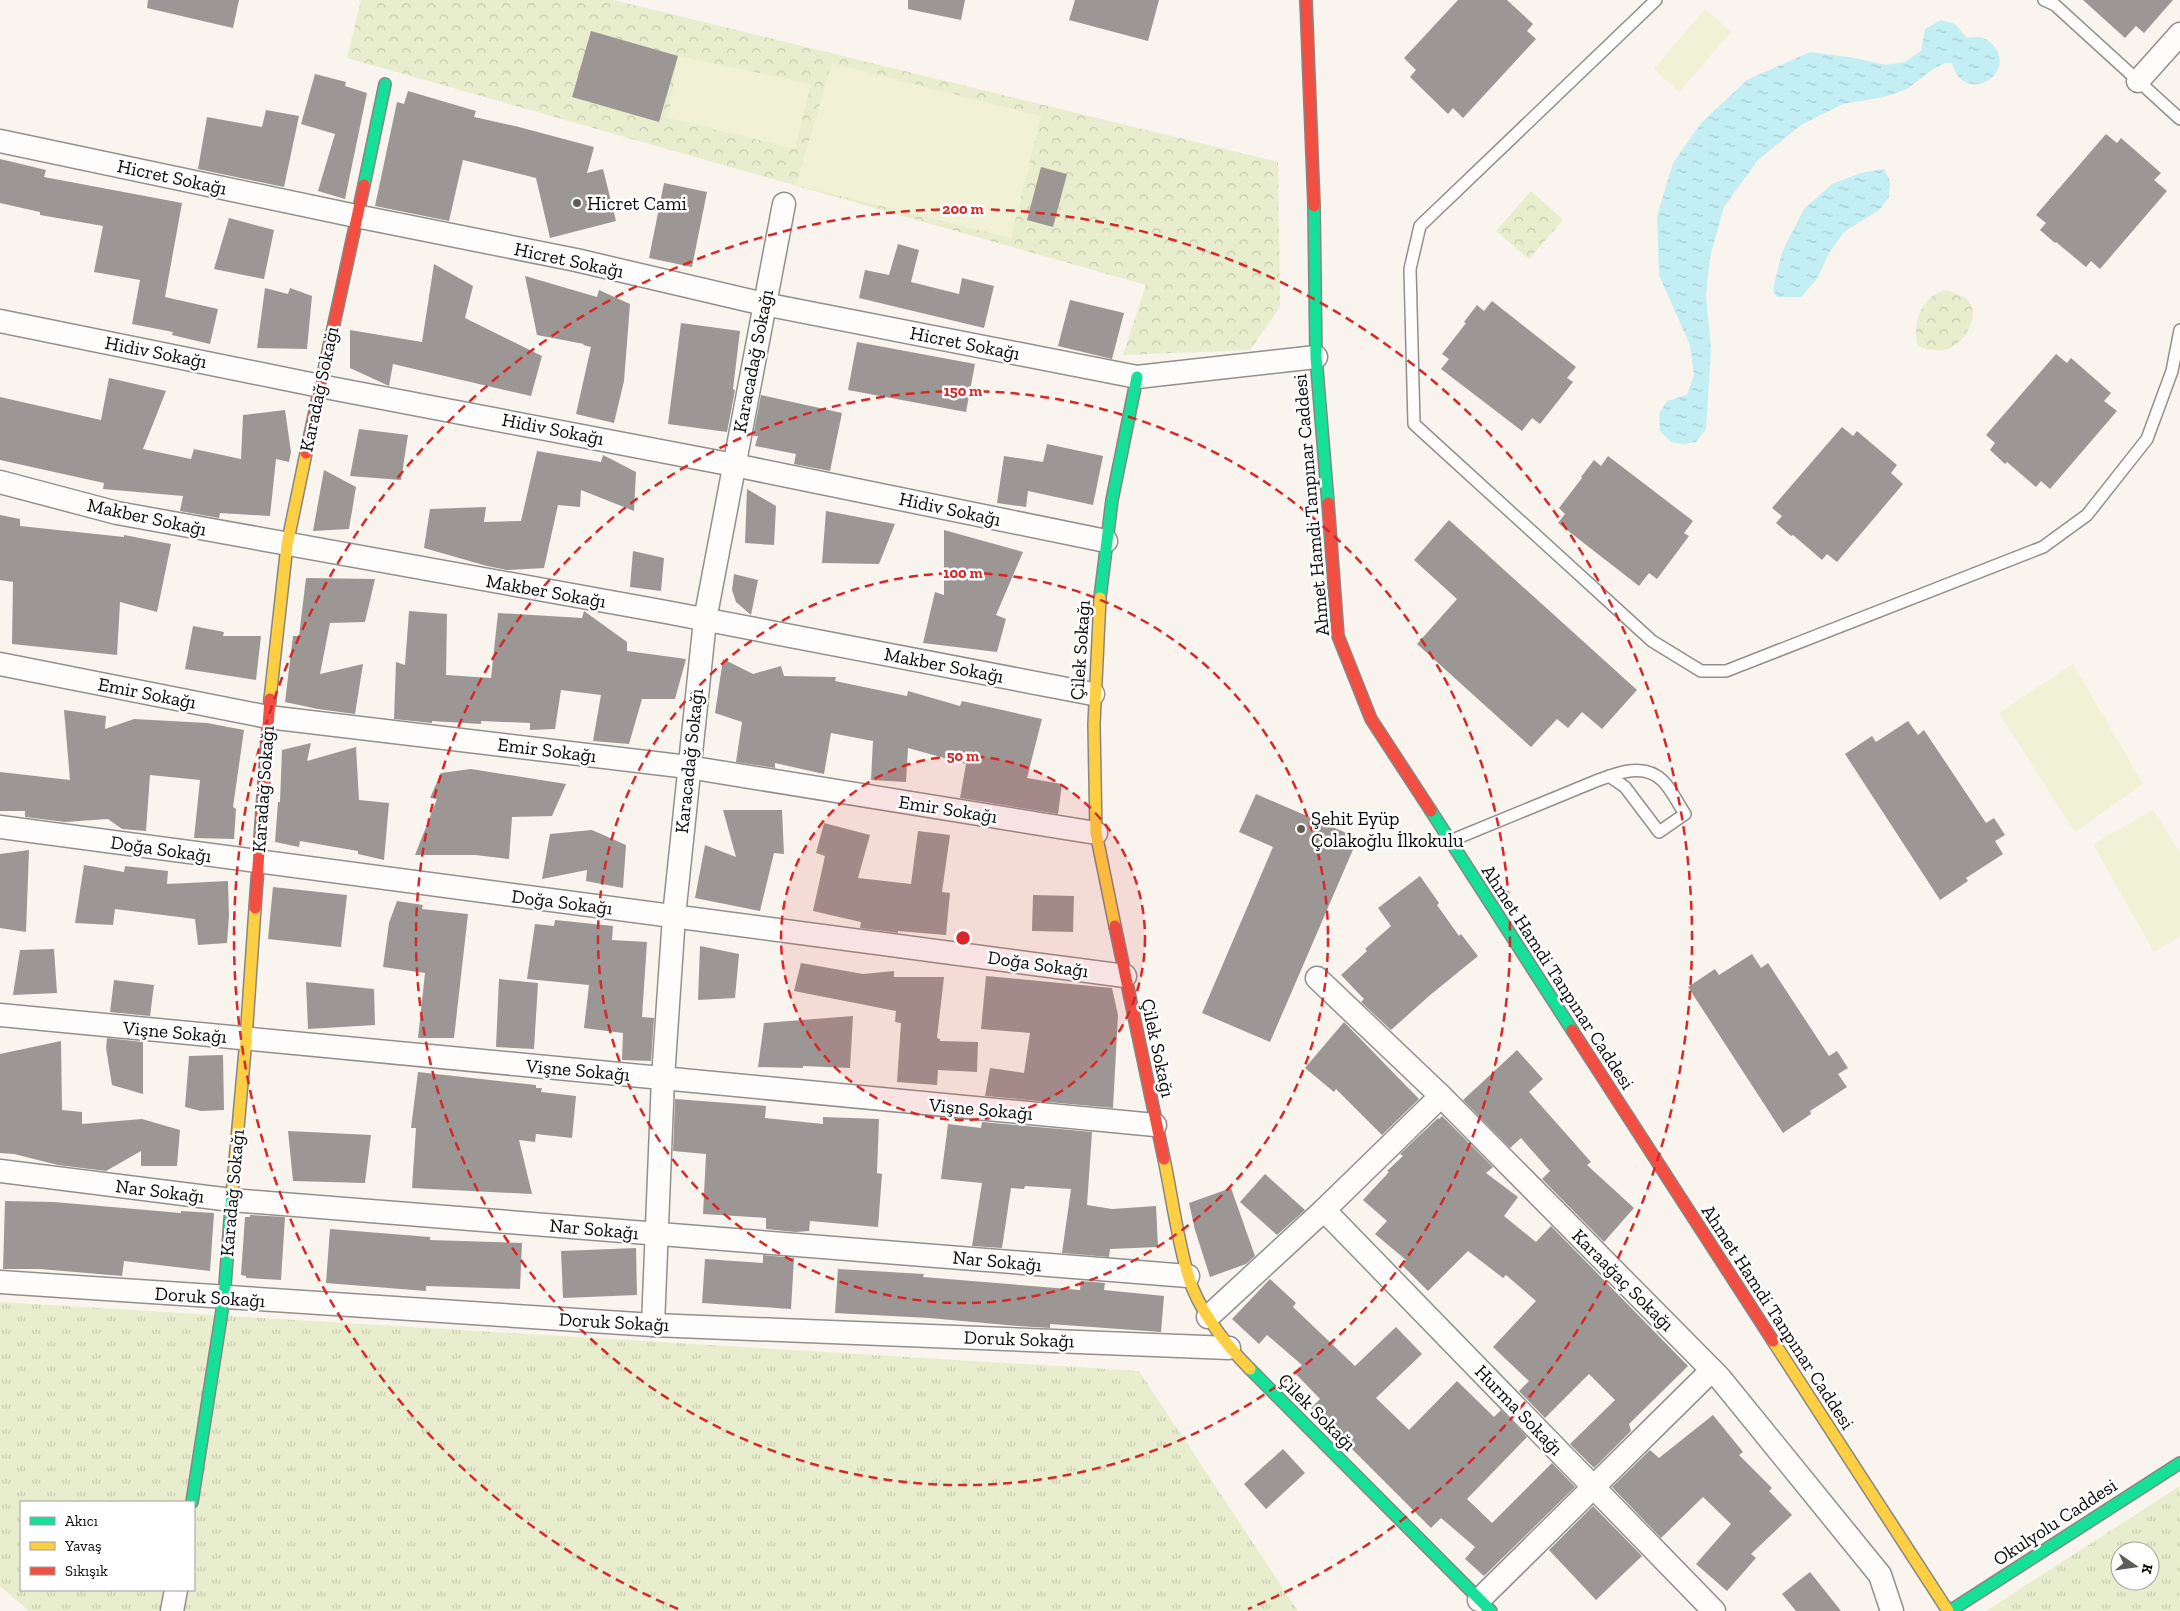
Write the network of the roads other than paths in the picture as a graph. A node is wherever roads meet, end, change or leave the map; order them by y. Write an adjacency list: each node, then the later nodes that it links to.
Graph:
1 (1306, 0): 14 (street, Ahmet Hamdi Tanpınar Caddesi)
2 (1656, 0): 13 (lane)
3 (2044, 0): 5 (lane)
4 (2180, 34): 5 (street)
5 (2138, 81): 7 (lane)
6 (385, 84): 10 (street, Karadağ Sokağı)
7 (2180, 119)
8 (0, 141): 10 (street, Hicret Sokağı)
9 (784, 204): 11 (street, Karacadağ Sokağı)
10 (356, 216): 11 (street, Hicret Sokağı); 16 (street, Karadağ Sokağı)
11 (764, 304): 15 (street, Hicret Sokağı); 17 (street, Karacadağ Sokağı)
12 (0, 321): 16 (street, Hidiv Sokağı)
13 (2180, 330)
14 (1316, 357): 15 (street, Hicret Sokağı); 29 (street, Ahmet Hamdi Tanpınar Caddesi)
15 (1138, 377): 19 (street, Çilek Sokağı)
16 (320, 386): 17 (street, Hidiv Sokağı); 20 (street, Karadağ Sokağı)
17 (734, 465): 19 (street, Hidiv Sokağı); 21 (street, Karacadağ Sokağı)
18 (0, 482): 20 (street, Makber Sokağı)
19 (1106, 541): 23 (street, Çilek Sokağı)
20 (287, 545): 21 (street, Makber Sokağı); 24 (street, Karadağ Sokağı)
21 (705, 620): 23 (street, Makber Sokağı); 25 (street, Karacadağ Sokağı)
22 (0, 664): 24 (street, Emir Sokağı)
23 (1093, 694): 28 (street, Çilek Sokağı)
24 (268, 718): 25 (street, Emir Sokağı); 30 (street, Karadağ Sokağı)
25 (688, 767): 28 (street, Emir Sokağı); 31 (street, Karacadağ Sokağı)
26 (1609, 776): 26 (lane); 29 (lane)
27 (0, 827): 30 (street, Doğa Sokağı)
28 (1096, 833): 32 (street, Çilek Sokağı)
29 (1450, 841): 58 (street, Ahmet Hamdi Tanpınar Caddesi)
30 (259, 862): 31 (street, Doğa Sokağı); 35 (street, Karadağ Sokağı)
31 (674, 916): 32 (street, Doğa Sokağı); 36 (street, Karacadağ Sokağı)
32 (1125, 976): 38 (street, Çilek Sokağı)
33 (1317, 978): 37 (street, Karaağaç Sokağı)
34 (0, 1015): 35 (street, Vişne Sokağı)
35 (246, 1039): 36 (street, Vişne Sokağı); 40 (street, Karadağ Sokağı)
36 (663, 1078): 38 (street, Vişne Sokağı); 42 (street, Karacadağ Sokağı)
37 (1441, 1096): 41 (street); 49 (street, Karaağaç Sokağı)
38 (1156, 1125): 43 (street, Çilek Sokağı)
39 (0, 1171): 40 (street, Nar Sokağı)
40 (230, 1200): 42 (street, Nar Sokağı); 45 (street, Karadağ Sokağı)
41 (1324, 1210): 46 (street); 51 (street, Hurma Sokağı)
42 (656, 1234): 43 (street, Nar Sokağı); 47 (street, Karacadağ Sokağı)
43 (1188, 1276): 46 (street, Çilek Sokağı)
44 (0, 1282): 45 (street, Doruk Sokağı)
45 (224, 1298): 47 (street, Doruk Sokağı); 52 (street, Karadağ Sokağı)
46 (1208, 1317): 48 (street, Çilek Sokağı)
47 (653, 1325): 48 (street, Doruk Sokağı)
48 (1229, 1348): 54 (street, Çilek Sokağı)
49 (1712, 1370): 51 (street); 57 (street, Karaağaç Sokağı)
50 (2180, 1462): 58 (street, Okulyolu Caddesi)
51 (1594, 1486): 54 (street); 56 (street, Hurma Sokağı)
52 (192, 1501)
53 (176, 1591): 55 (street)
54 (1485, 1605)
55 (172, 1611)
56 (1714, 1611)
57 (1892, 1611)
58 (1949, 1611)

